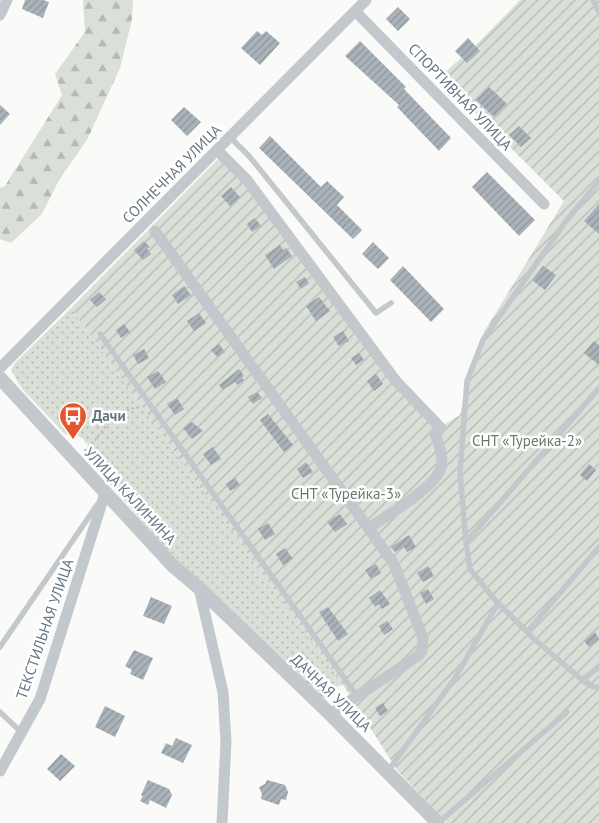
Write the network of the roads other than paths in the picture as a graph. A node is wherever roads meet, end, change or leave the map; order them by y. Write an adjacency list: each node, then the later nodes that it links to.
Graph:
1 (7, 0): 6 (street)
2 (366, 0): 4 (street, СОЛНЕЧНАЯ УЛИЦА)
3 (593, 0): 5 (lane)
4 (355, 11): 7 (street, СОЛНЕЧНАЯ УЛИЦА); 10 (street, СПОРТИВНАЯ УЛИЦА)
5 (599, 12)
6 (0, 15)
7 (230, 137): 8 (street, СОЛНЕЧНАЯ УЛИЦА); 12 (lane)
8 (217, 150): 14 (street, СОЛНЕЧНАЯ УЛИЦА); 18 (street)
9 (599, 181): 19 (lane)
10 (544, 204)
11 (155, 231): 18 (street)
12 (391, 303)
13 (100, 334): 28 (lane)
14 (0, 368)
15 (0, 378): 17 (street, УЛИЦА КАЛИНИНА)
16 (599, 388): 19 (lane)
17 (106, 492): 21 (street, УЛИЦА КАЛИНИНА); 24 (lane); 32 (street, ТЕКСТИЛЬНАЯ УЛИЦА)
18 (369, 528): 28 (street)
19 (466, 542): 22 (lane)
20 (599, 547): 23 (lane)
21 (199, 588): 31 (street, ДАЧНАЯ УЛИЦА); 35 (street)
22 (498, 604): 23 (lane); 34 (lane)
23 (527, 632): 26 (lane)
24 (0, 647)
25 (599, 667): 26 (lane)
26 (582, 680): 27 (lane)
27 (599, 687)
28 (357, 696): 31 (street)
29 (0, 712): 32 (lane)
30 (567, 712): 36 (lane)
31 (330, 714): 34 (street, ДАЧНАЯ УЛИЦА)
32 (21, 732): 33 (street, ТЕКСТИЛЬНАЯ УЛИЦА)
33 (0, 771)
34 (391, 775): 36 (street, ДАЧНАЯ УЛИЦА)
35 (222, 823)
36 (438, 823)

